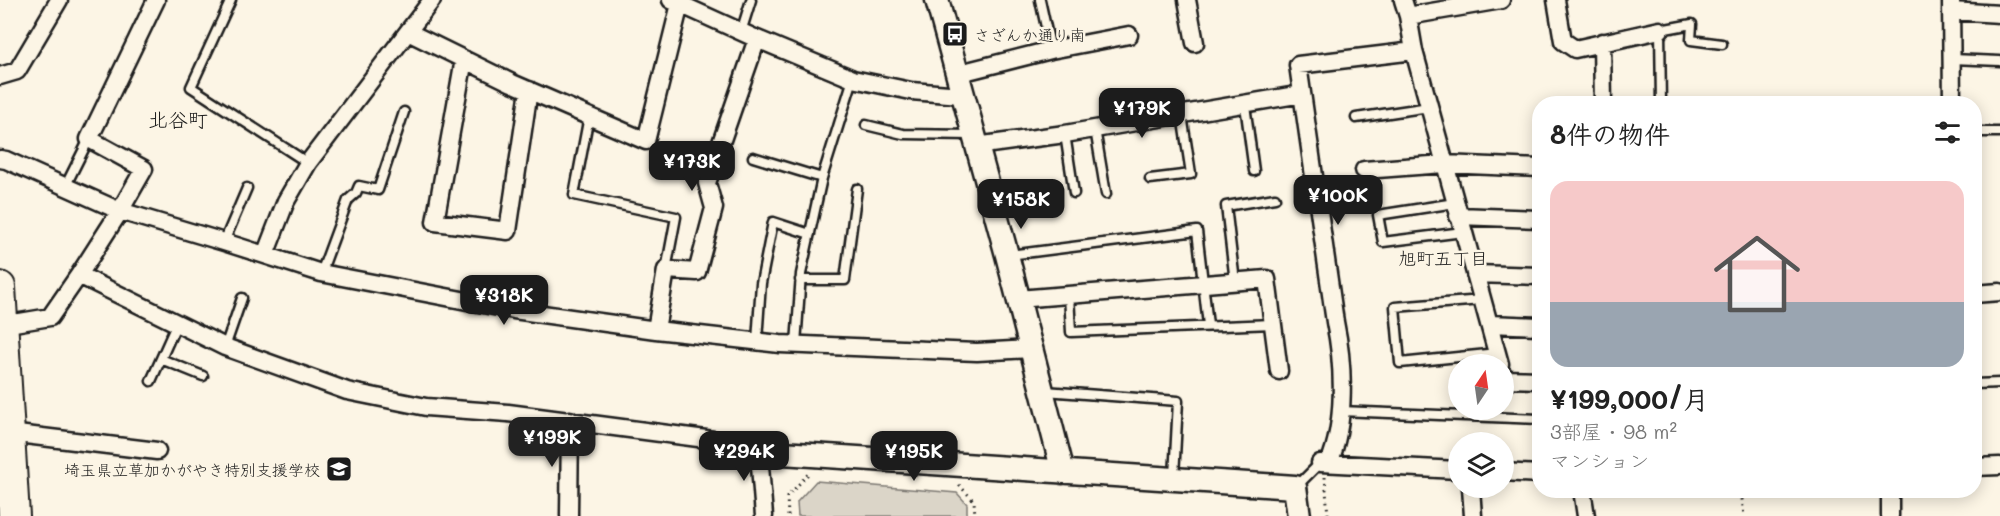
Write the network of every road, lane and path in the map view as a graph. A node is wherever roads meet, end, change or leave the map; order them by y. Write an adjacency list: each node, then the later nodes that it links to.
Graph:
1 (59, 0): 29 (street)
2 (156, 0): 48 (street)
3 (231, 0): 52 (lane)
4 (432, 0): 17 (street)
5 (751, 0): 18 (lane)
6 (936, 0): 31 (street)
7 (1040, 0): 24 (lane)
8 (1187, 0): 22 (street)
9 (1501, 0): 12 (street)
10 (1556, 0): 21 (street)
11 (675, 2): 18 (street); 41 (street)
12 (1469, 3): 14 (street)
13 (1951, 6): 15 (street); 27 (street)
14 (1405, 8): 25 (street)
15 (2000, 14)
16 (1660, 30): 21 (street); 23 (lane); 35 (lane)
17 (408, 32): 26 (street); 52 (street)
18 (741, 32): 20 (street)
19 (1129, 35): 24 (street)
20 (757, 39): 30 (street); 72 (street)
21 (1602, 42): 34 (street)
22 (1195, 43)
23 (1722, 44)
24 (1051, 50): 31 (street)
25 (1414, 51): 33 (street); 38 (street)
26 (464, 59): 32 (street); 32 (street)
27 (1952, 59): 28 (lane); 36 (street)
28 (2000, 61)
29 (0, 76)
30 (853, 79): 31 (street); 57 (lane)
31 (959, 84): 49 (street)
32 (529, 90): 41 (street)
33 (1302, 94): 37 (street); 109 (street)
34 (1603, 96)
35 (1661, 96)
36 (1952, 96)
37 (1245, 105): 40 (street); 56 (lane)
38 (1429, 107): 42 (lane); 53 (street)
39 (404, 112): 73 (lane)
40 (1182, 115): 44 (street); 58 (lane)
41 (589, 116): 72 (lane)
42 (1356, 118)
43 (866, 125): 49 (lane)
44 (1095, 129): 47 (street); 63 (lane)
45 (1982, 132): 46 (lane)
46 (2000, 132)
47 (1065, 134): 49 (street); 62 (lane)
48 (89, 139): 59 (lane); 65 (street)
49 (974, 140): 71 (street)
50 (753, 157): 57 (lane)
51 (0, 159): 59 (street)
52 (308, 163): 70 (street)
53 (1444, 164): 54 (street); 55 (street); 66 (street)
54 (1532, 168)
55 (1364, 170)
56 (1254, 171)
57 (822, 178): 68 (lane)
58 (1150, 179)
59 (65, 187): 65 (street)
60 (247, 188): 69 (lane)
61 (857, 189): 77 (lane)
62 (1074, 193)
63 (1107, 194)
64 (1275, 198): 78 (lane)
65 (120, 211): 69 (street); 74 (street)
66 (1459, 217): 66 (lane); 67 (street); 75 (street)
67 (1532, 219)
68 (810, 234): 77 (lane); 94 (lane)
69 (224, 242): 70 (street)
70 (265, 255): 73 (street)
71 (1007, 255): 79 (lane); 85 (street)
72 (666, 270): 93 (street)
73 (321, 273): 93 (street)
74 (79, 274): 87 (street); 91 (street)
75 (1475, 274): 76 (street); 86 (street)
76 (1532, 276)
77 (800, 280): 95 (lane)
78 (1235, 282): 79 (street); 88 (street)
79 (1204, 284): 83 (street); 90 (lane)
80 (0, 287): 91 (highway)
81 (2000, 292): 82 (street)
82 (1982, 293)
83 (1069, 295): 85 (street); 90 (lane)
84 (242, 298): 96 (lane)
85 (1018, 299): 97 (street)
86 (1482, 300): 89 (street); 100 (lane)
87 (177, 323): 96 (street); 99 (lane)
88 (1273, 324): 90 (lane); 101 (street)
89 (1489, 324): 92 (street); 98 (street)
90 (1208, 325)
91 (2, 326): 112 (highway)
92 (1532, 326)
93 (656, 330): 94 (street)
94 (757, 341): 95 (street)
95 (796, 344): 97 (street)
96 (225, 347): 111 (street)
97 (1031, 349): 108 (street)
98 (1498, 354)
99 (161, 359): 102 (lane); 105 (lane)
100 (1448, 361)
101 (1279, 371)
102 (203, 376)
103 (1514, 379): 104 (street)
104 (1532, 380)
105 (151, 381)
106 (2000, 383): 107 (lane)
107 (1982, 384)
108 (1042, 391): 119 (street); 123 (lane)
109 (1340, 411): 110 (lane); 115 (street)
110 (1532, 419)
111 (570, 420): 114 (street); 131 (street)
112 (9, 433): 113 (street); 130 (highway)
113 (157, 451)
114 (765, 455): 119 (street); 132 (street)
115 (1324, 463): 118 (street); 125 (lane); 136 (path)
116 (2000, 466): 117 (street)
117 (1982, 467)
118 (1448, 469)
119 (1063, 472): 123 (street)
120 (1514, 473): 122 (street)
121 (820, 474): 133 (path)
122 (1532, 474)
123 (1174, 479): 125 (street)
124 (950, 484): 134 (path)
125 (1295, 487): 135 (street)
126 (1472, 498): 137 (street)
127 (1583, 498): 138 (street)
128 (1890, 498): 140 (street)
129 (1742, 499): 139 (path)
130 (14, 516)
131 (569, 516)
132 (764, 516)
133 (788, 516)
134 (975, 516)
135 (1299, 516)
136 (1328, 516)
137 (1473, 516)
138 (1586, 516)
139 (1744, 516)
140 (1890, 516)

